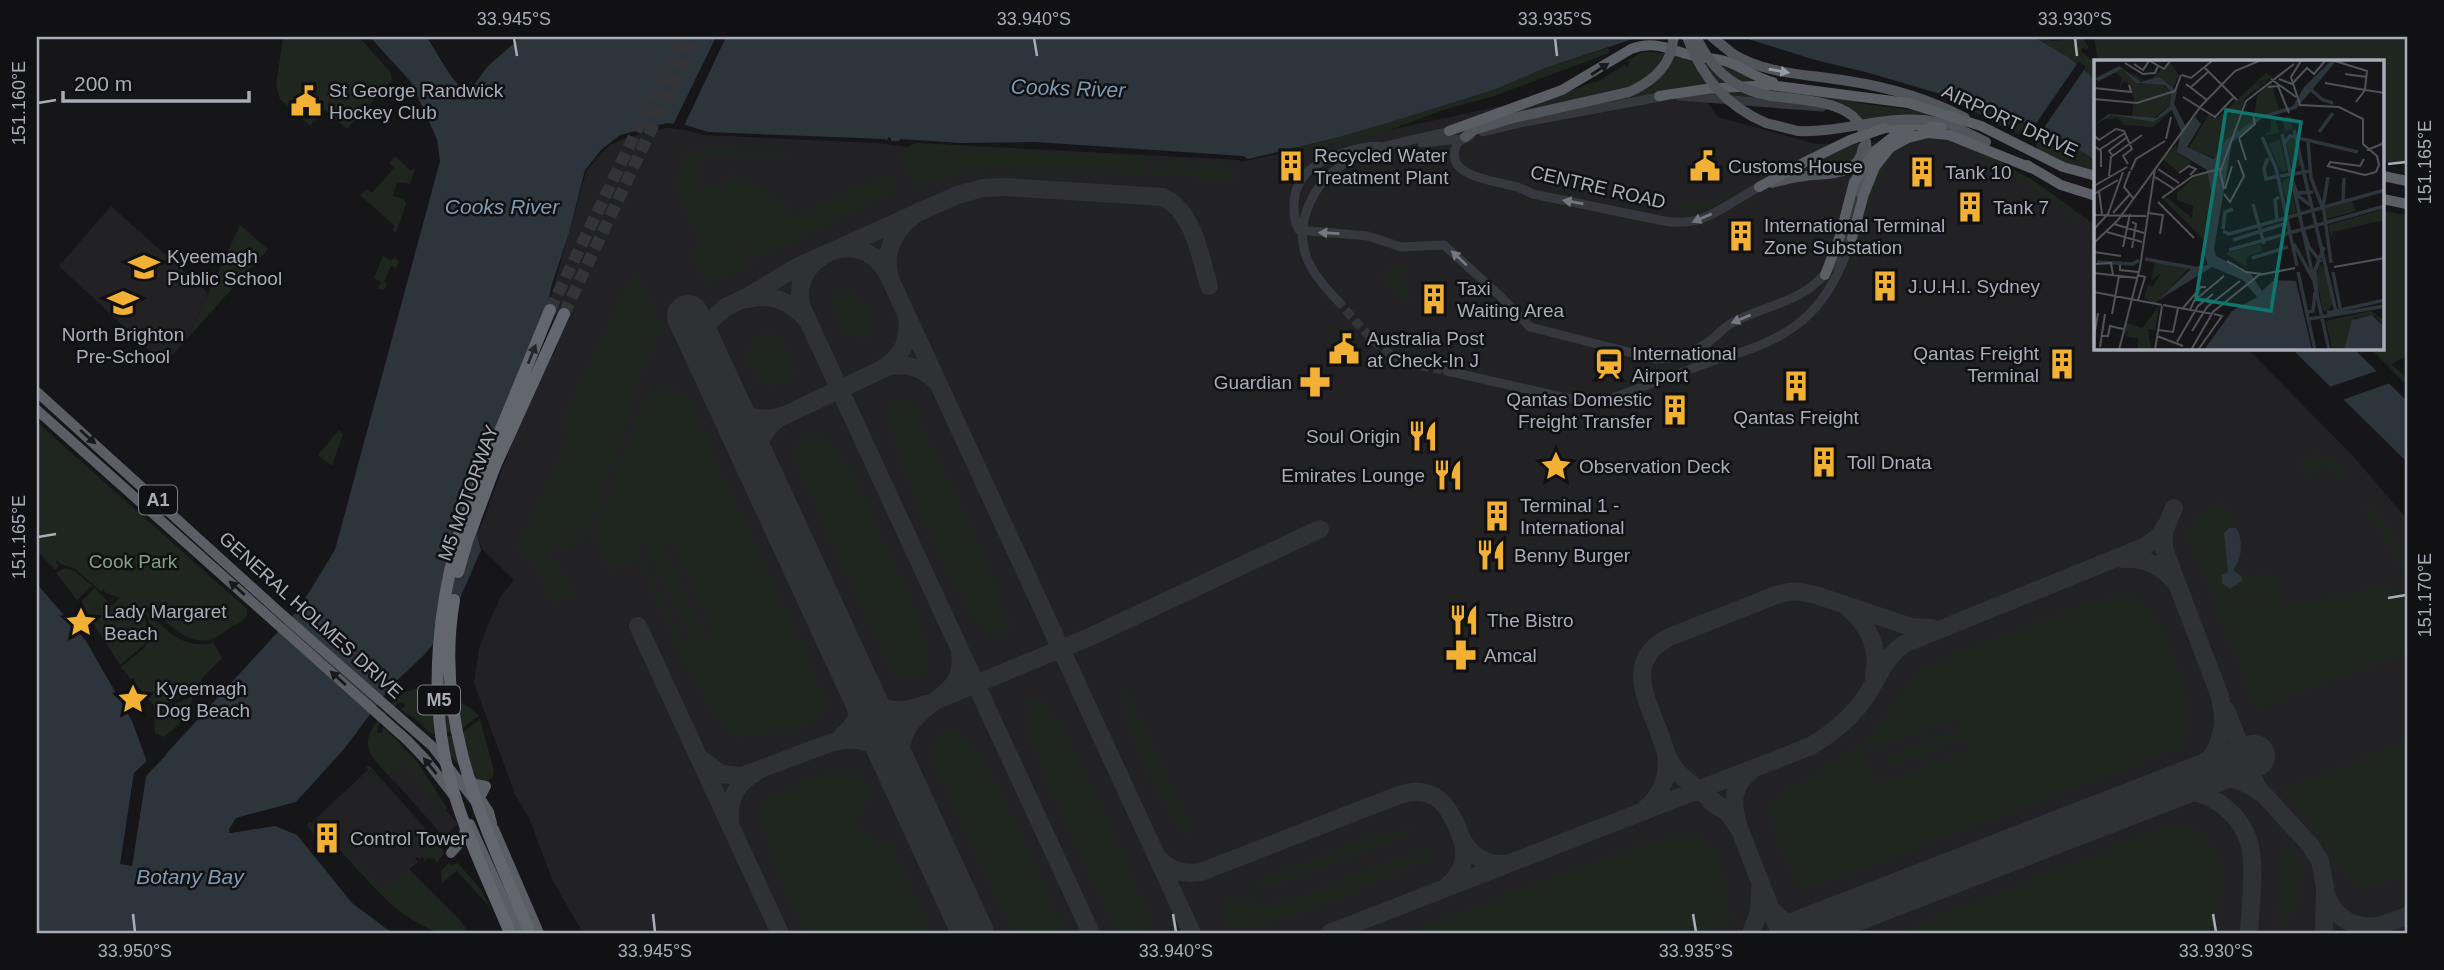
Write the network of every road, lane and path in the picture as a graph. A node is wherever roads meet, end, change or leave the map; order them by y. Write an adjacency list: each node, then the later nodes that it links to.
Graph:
1 (1674, 37): 7 (main road, bridge)
2 (1687, 37): 9 (main road, AIRPORT DRIVE, bridge)
3 (1696, 37): 8 (main road, bridge)
4 (1712, 37): 10 (main road, AIRPORT DRIVE, one-way to 10, bridge)
5 (1838, 94): 6 (highway); 10 (highway); 12 (highway, one-way to 5)
6 (1659, 96): 8 (street); 13 (street)
7 (1582, 103): 12 (main road); 13 (main road)
8 (1855, 119): 17 (main road); 22 (main road)
9 (1922, 122): 11 (highway); 14 (main road, AIRPORT DRIVE); 22 (highway, bridge)
10 (1981, 126): 19 (highway, AIRPORT DRIVE)
11 (1937, 127): 14 (highway); 17 (highway)
12 (1449, 131): 15 (street)
13 (1463, 138): 15 (street); 22 (street, CENTRE ROAD, one-way to 13)
14 (1986, 142): 18 (highway, AIRPORT DRIVE)
15 (1403, 144): 16 (street)
16 (1382, 147): 28 (street, one-way to 16); 29 (street, bridge)
17 (1871, 153): 26 (main road); 27 (highway, bridge)
18 (2031, 168): 23 (highway, AIRPORT DRIVE); 26 (highway)
19 (2094, 175)
20 (2384, 176): 21 (highway)
21 (2407, 181)
22 (1759, 187)
23 (2094, 195)
24 (2384, 199): 25 (highway)
25 (2407, 204)
26 (1857, 221): 27 (highway)
27 (1846, 239): 28 (highway); 32 (street, bridge)
28 (1823, 277)
29 (1337, 300)
30 (550, 310): 35 (highway, M5 MOTORWAY / M5, one-way to 30)
31 (564, 314): 35 (highway, M5 MOTORWAY / M5)
32 (1447, 371)
33 (37, 392): 36 (highway, GENERAL HOLMES DRIVE / A1, one-way to 36)
34 (37, 410): 36 (highway, GENERAL HOLMES DRIVE / A1, one-way to 34)
35 (491, 464): 42 (highway, M5 MOTORWAY / M5, bridge); 44 (highway, M5 MOTORWAY / M5, bridge)
36 (274, 614): 37 (highway, GENERAL HOLMES DRIVE / A1)
37 (393, 719): 38 (highway, GENERAL HOLMES DRIVE / A1); 39 (highway, GENERAL HOLMES DRIVE / A1, one-way to 37)
38 (432, 746): 40 (highway, GENERAL HOLMES DRIVE / A1); 40 (highway)
39 (452, 793): 41 (highway, GENERAL HOLMES DRIVE / A1); 41 (highway)
40 (494, 829): 45 (highway, GENERAL HOLMES DRIVE / A1)
41 (490, 866): 43 (highway, GENERAL HOLMES DRIVE / A1)
42 (510, 933)
43 (519, 933)
44 (530, 933)
45 (539, 933)

